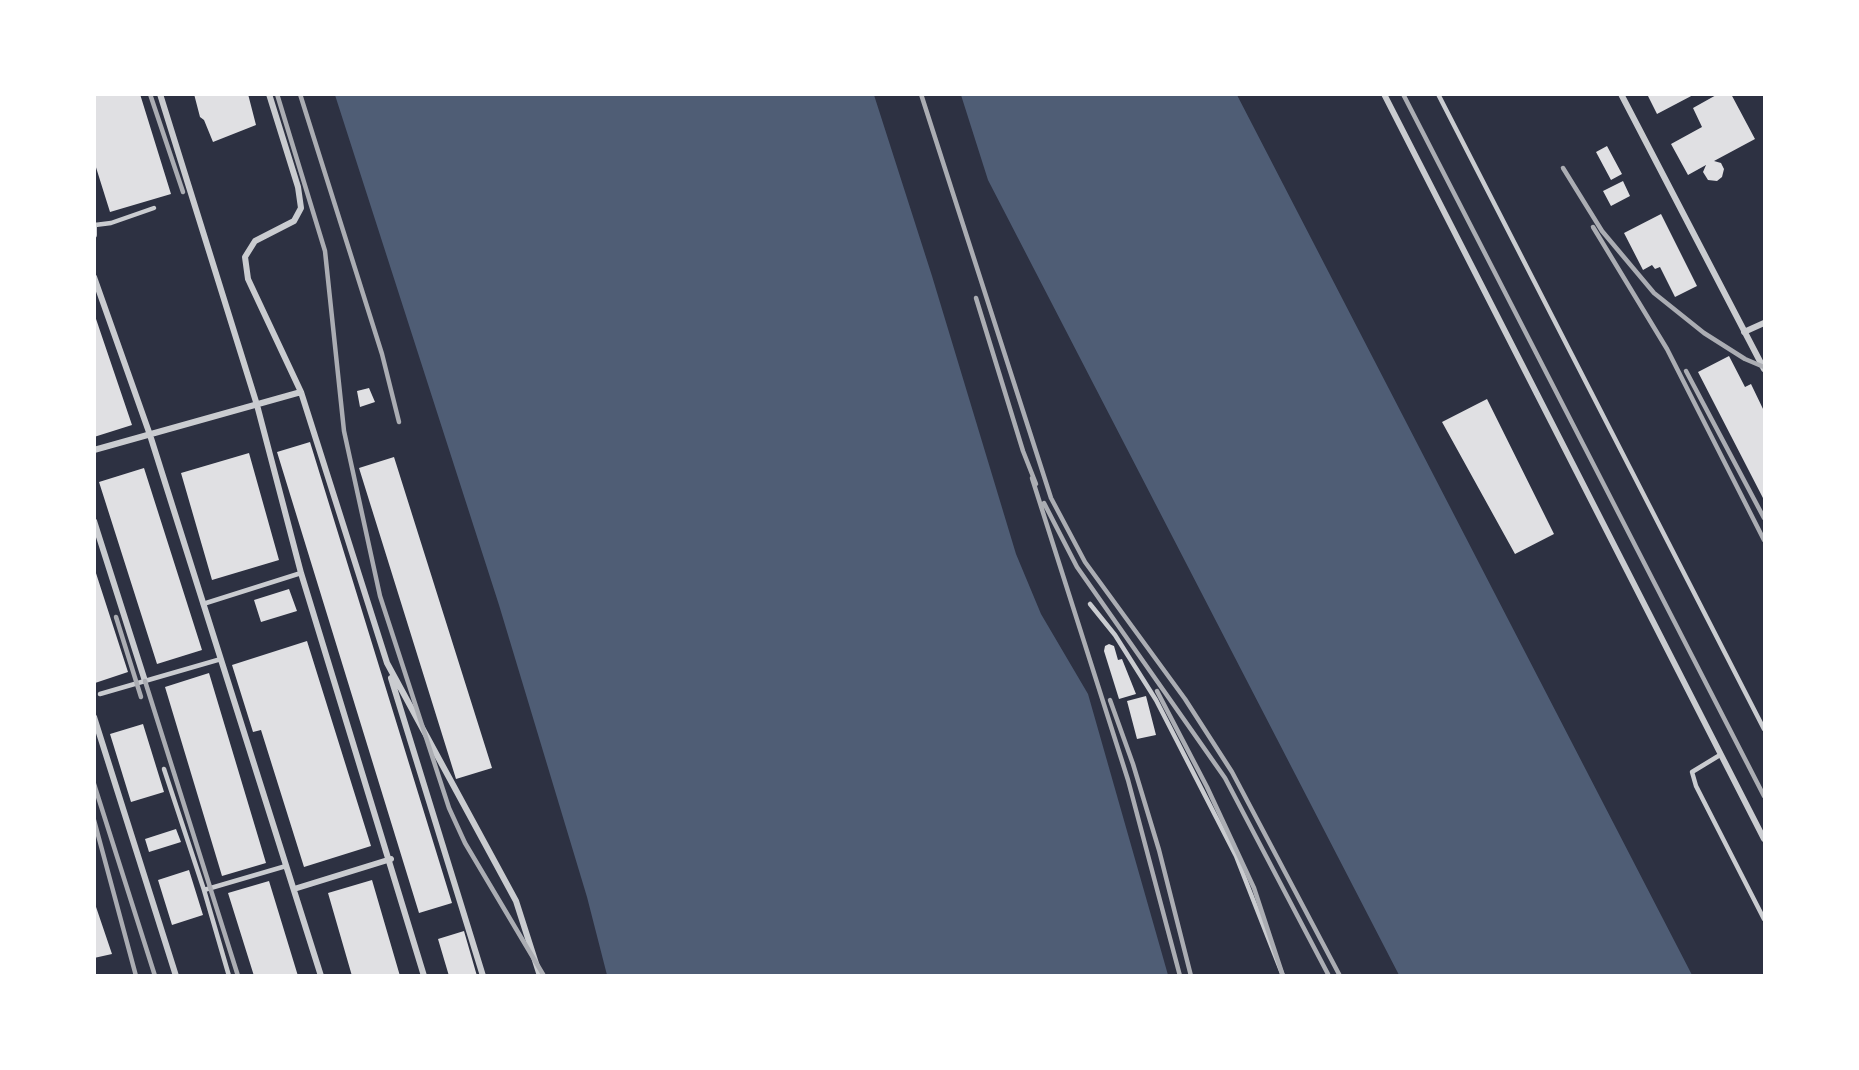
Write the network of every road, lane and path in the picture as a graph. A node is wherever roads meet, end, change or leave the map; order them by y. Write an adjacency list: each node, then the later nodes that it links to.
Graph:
1 (160, 94): 14 (street)
2 (269, 94): 13 (street)
3 (1384, 94): 27 (street)
4 (1438, 94): 26 (lane)
5 (1621, 94): 11 (street)
6 (154, 208): 7 (lane)
7 (94, 225): 8 (street)
8 (94, 235)
9 (94, 277): 15 (street)
10 (1764, 323): 11 (street)
11 (1744, 332): 12 (street)
12 (1764, 369)
13 (301, 392): 14 (street); 22 (street)
14 (257, 405): 15 (street); 18 (street)
15 (150, 435): 16 (street); 19 (street)
16 (94, 450)
17 (94, 521): 23 (street)
18 (301, 573): 19 (lane); 30 (street)
19 (203, 604): 21 (street)
20 (1090, 604): 41 (lane)
21 (221, 659): 23 (lane); 31 (street)
22 (387, 663): 39 (street); 40 (street)
23 (145, 681): 24 (lane)
24 (100, 694)
25 (94, 717): 35 (street)
26 (1764, 729)
27 (1720, 754): 29 (street); 34 (lane)
28 (164, 769): 33 (lane)
29 (1764, 839)
30 (391, 859): 32 (street); 38 (street)
31 (286, 866): 32 (street); 33 (lane)
32 (294, 889): 37 (street)
33 (204, 890): 36 (lane)
34 (1764, 919)
35 (176, 975)
36 (229, 975)
37 (321, 975)
38 (424, 975)
39 (483, 975)
40 (540, 975)
41 (1283, 975)

